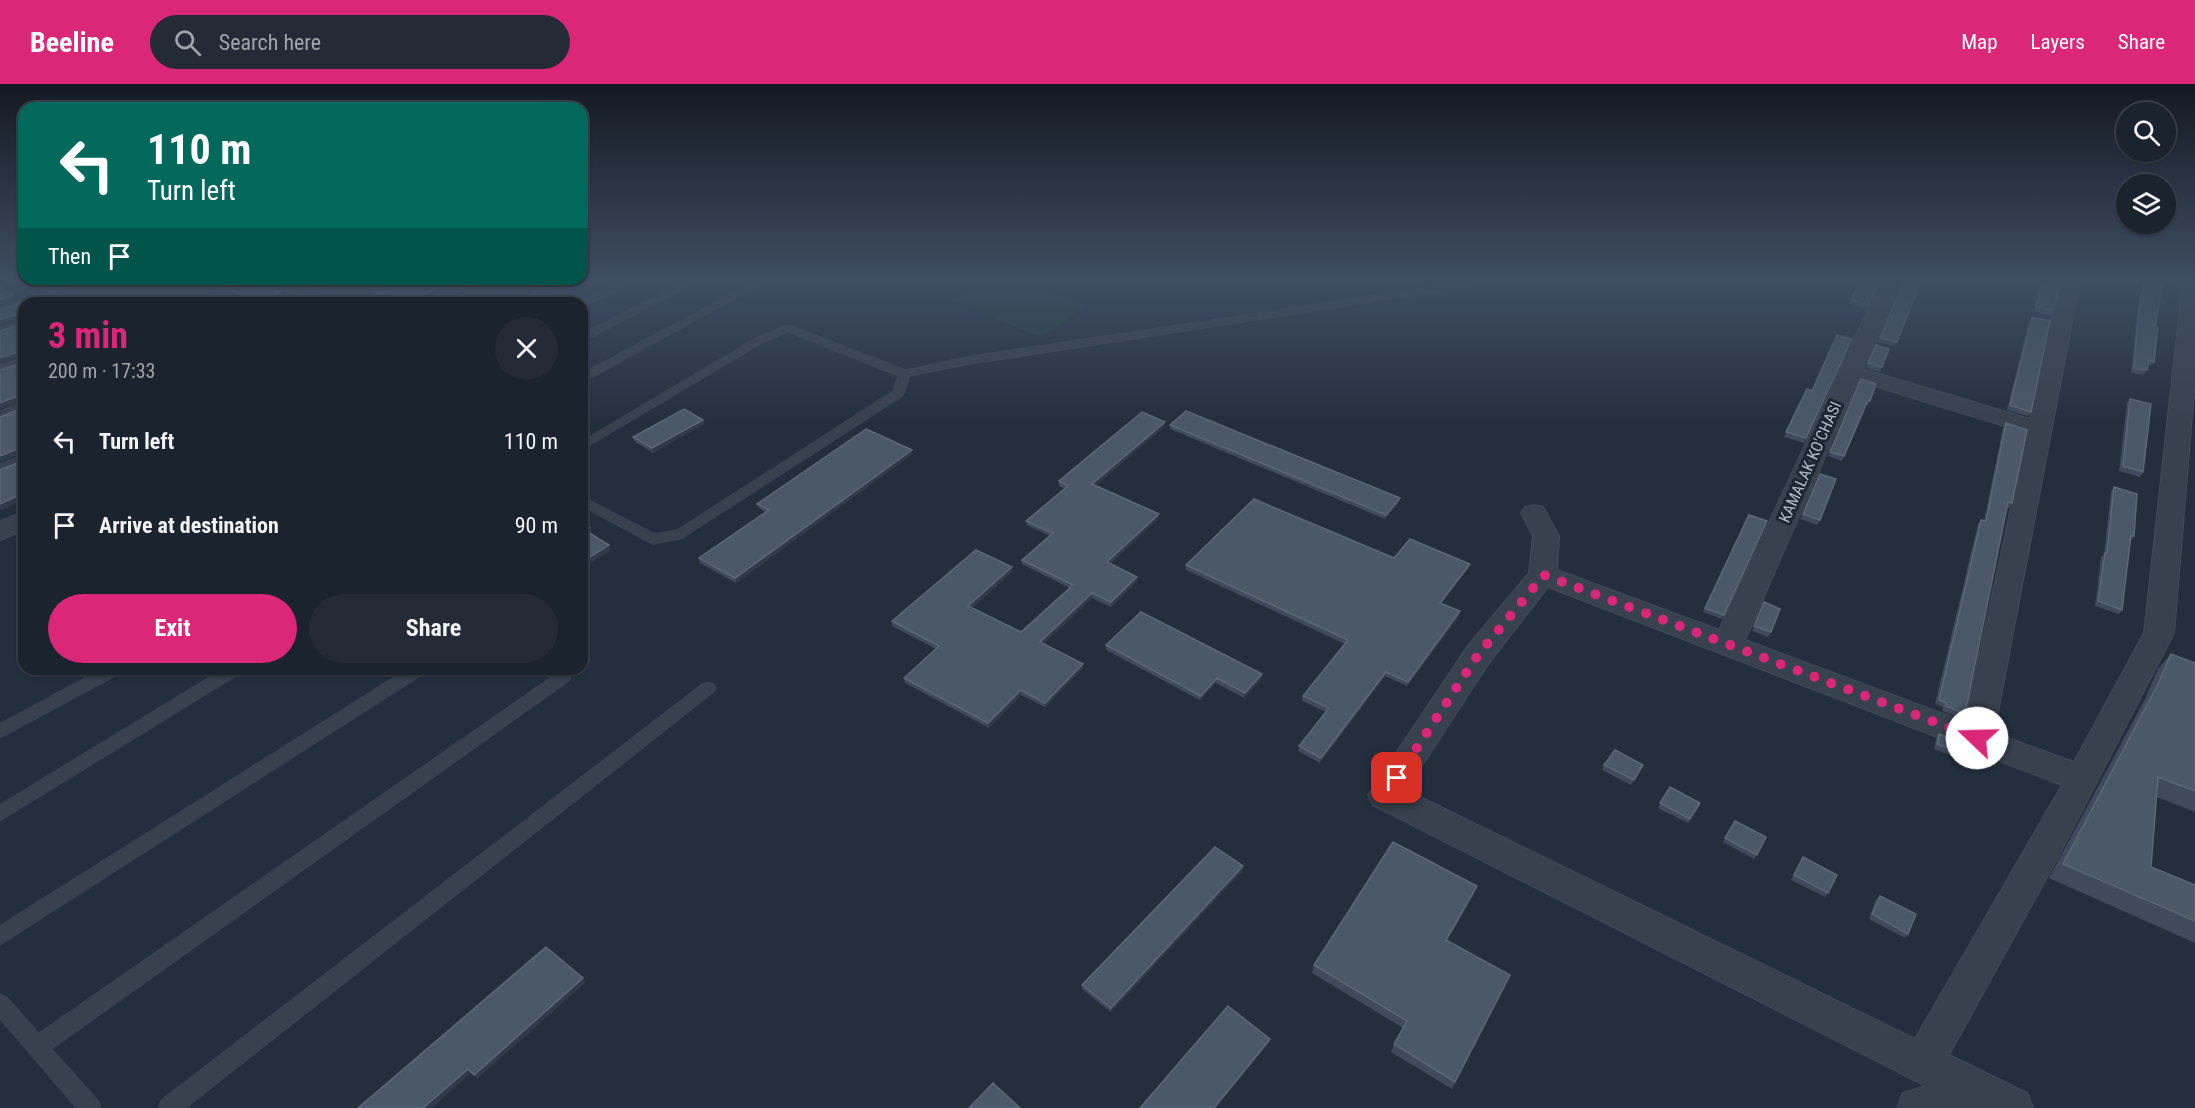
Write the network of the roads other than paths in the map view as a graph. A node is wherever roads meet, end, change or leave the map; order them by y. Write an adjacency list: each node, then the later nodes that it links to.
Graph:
1 (604, 328): 7 (lane)
2 (676, 328): 12 (lane)
3 (1183, 328): 11 (lane)
4 (1871, 328): 10 (street, KAMALAK KO'CHASI)
5 (2061, 328): 15 (street)
6 (2188, 328): 32 (street)
7 (588, 336)
8 (18, 362): 9 (lane)
9 (0, 369)
10 (1851, 372): 15 (street); 24 (street, KAMALAK KO'CHASI)
11 (905, 374): 16 (lane); 19 (lane)
12 (588, 376)
13 (18, 408): 14 (lane)
14 (0, 416)
15 (2041, 430): 31 (street)
16 (588, 442)
17 (18, 462): 18 (lane)
18 (0, 469)
19 (588, 503)
20 (1534, 513): 23 (street)
21 (18, 523): 22 (street)
22 (0, 531)
23 (1544, 575): 24 (street); 37 (street)
24 (1728, 644): 31 (street)
25 (104, 675): 30 (lane)
26 (224, 675): 33 (lane)
27 (410, 675): 34 (lane)
28 (563, 677): 36 (lane)
29 (708, 688): 40 (lane)
30 (0, 732)
31 (1977, 738): 32 (street)
32 (2082, 779): 37 (street)
33 (0, 814)
34 (0, 936)
35 (0, 1004): 36 (lane)
36 (37, 1047): 39 (lane)
37 (1923, 1064): 38 (street)
38 (1999, 1102): 41 (street)
39 (90, 1108)
40 (169, 1108)
41 (1918, 1108)

